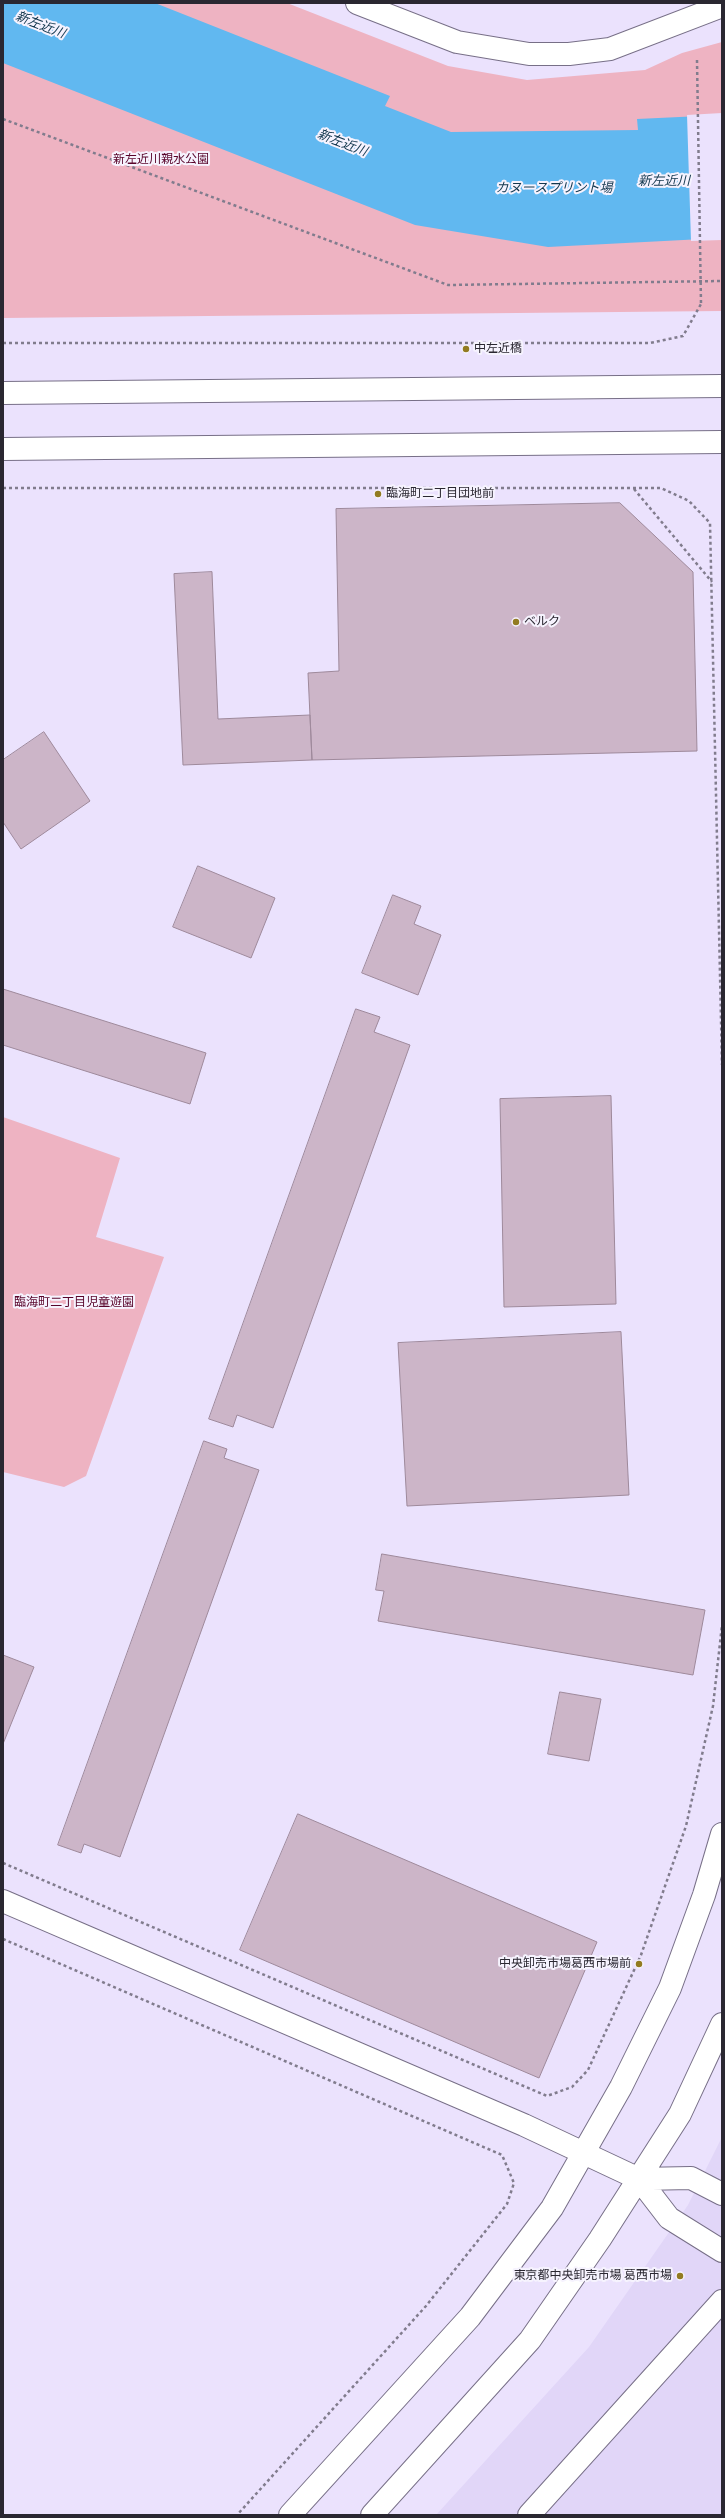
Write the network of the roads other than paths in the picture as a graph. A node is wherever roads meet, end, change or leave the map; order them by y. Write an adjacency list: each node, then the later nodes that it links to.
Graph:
1 (357, 3): 2 (street)
2 (722, 6)
3 (722, 386): 4 (street)
4 (3, 392)
5 (722, 442): 6 (street)
6 (3, 449)
7 (722, 1834): 10 (street)
8 (3, 1901): 10 (street)
9 (722, 2024): 11 (street)
10 (583, 2153): 11 (street); 15 (street)
11 (639, 2179): 12 (street); 13 (street); 16 (street)
12 (722, 2194)
13 (722, 2251)
14 (722, 2301): 17 (street)
15 (290, 2515)
16 (372, 2515)
17 (529, 2515)

